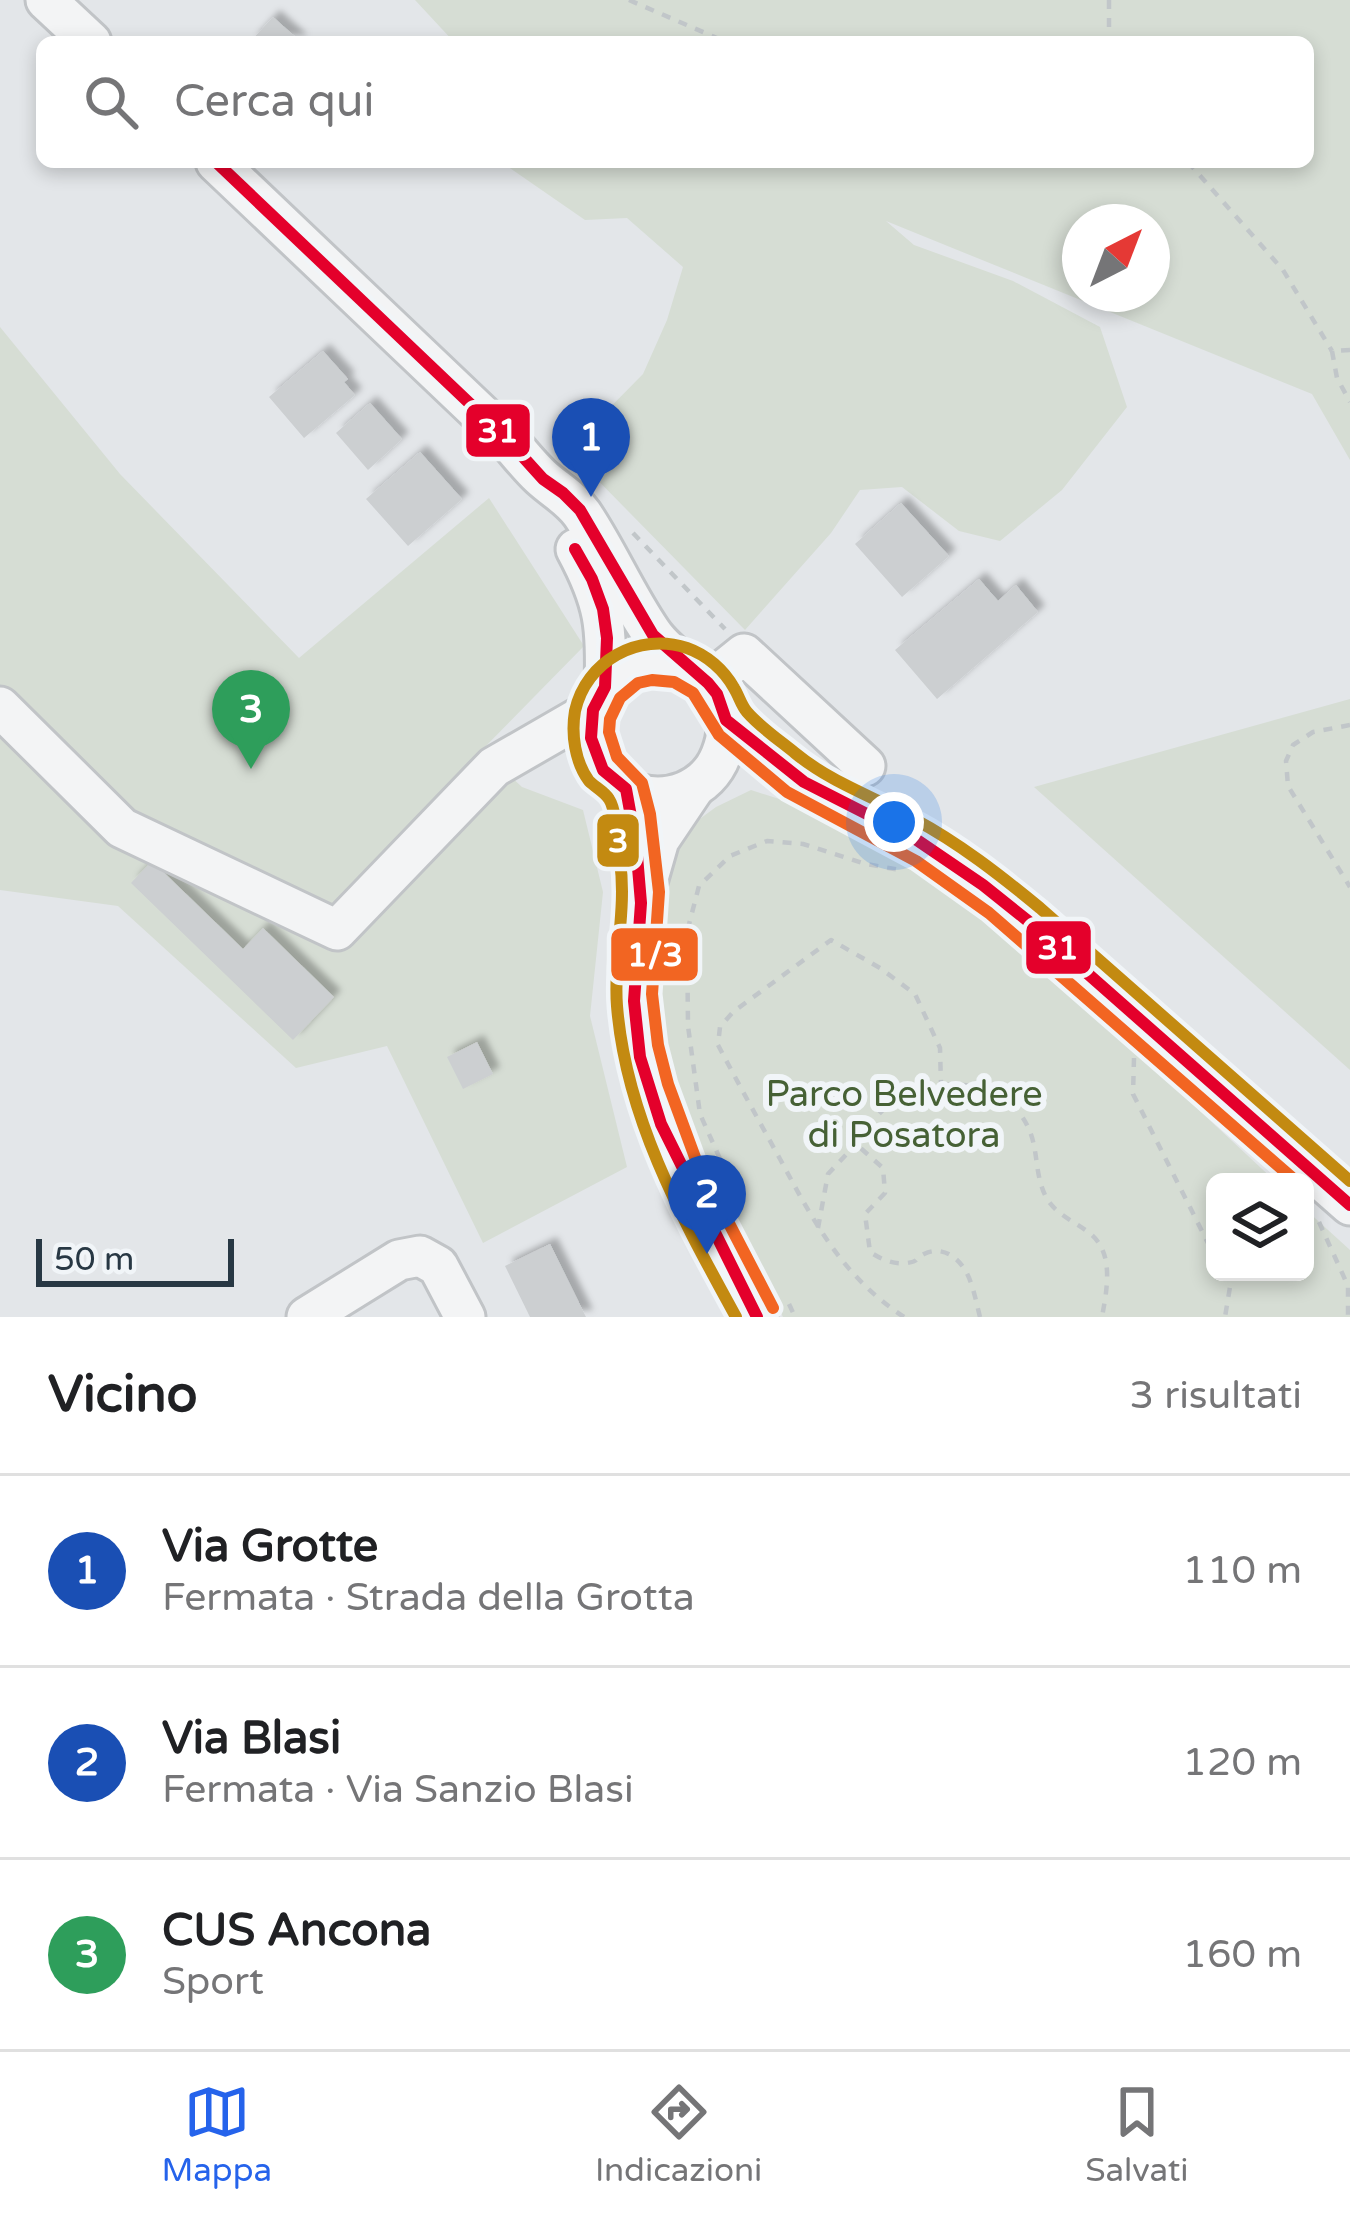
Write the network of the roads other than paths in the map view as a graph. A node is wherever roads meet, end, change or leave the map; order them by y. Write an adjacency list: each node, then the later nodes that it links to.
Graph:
1 (46, 0): 2 (street)
2 (85, 36)
3 (223, 168): 4 (street)
4 (543, 479): 5 (street); 6 (street)
5 (700, 676): 6 (street); 8 (street); 10 (street)
6 (599, 698): 9 (street); 11 (street)
7 (0, 707): 9 (street)
8 (726, 720): 12 (street); 13 (street)
9 (510, 758): 11 (street)
10 (865, 766)
11 (615, 780): 12 (street); 14 (street)
12 (702, 782): 13 (street); 14 (street)
13 (804, 782): 15 (street)
14 (641, 903): 17 (street)
15 (1332, 1207)
16 (371, 1276): 18 (street); 19 (street); 20 (street)
17 (771, 1308)
18 (307, 1317)
19 (378, 1317)
20 (465, 1317)

